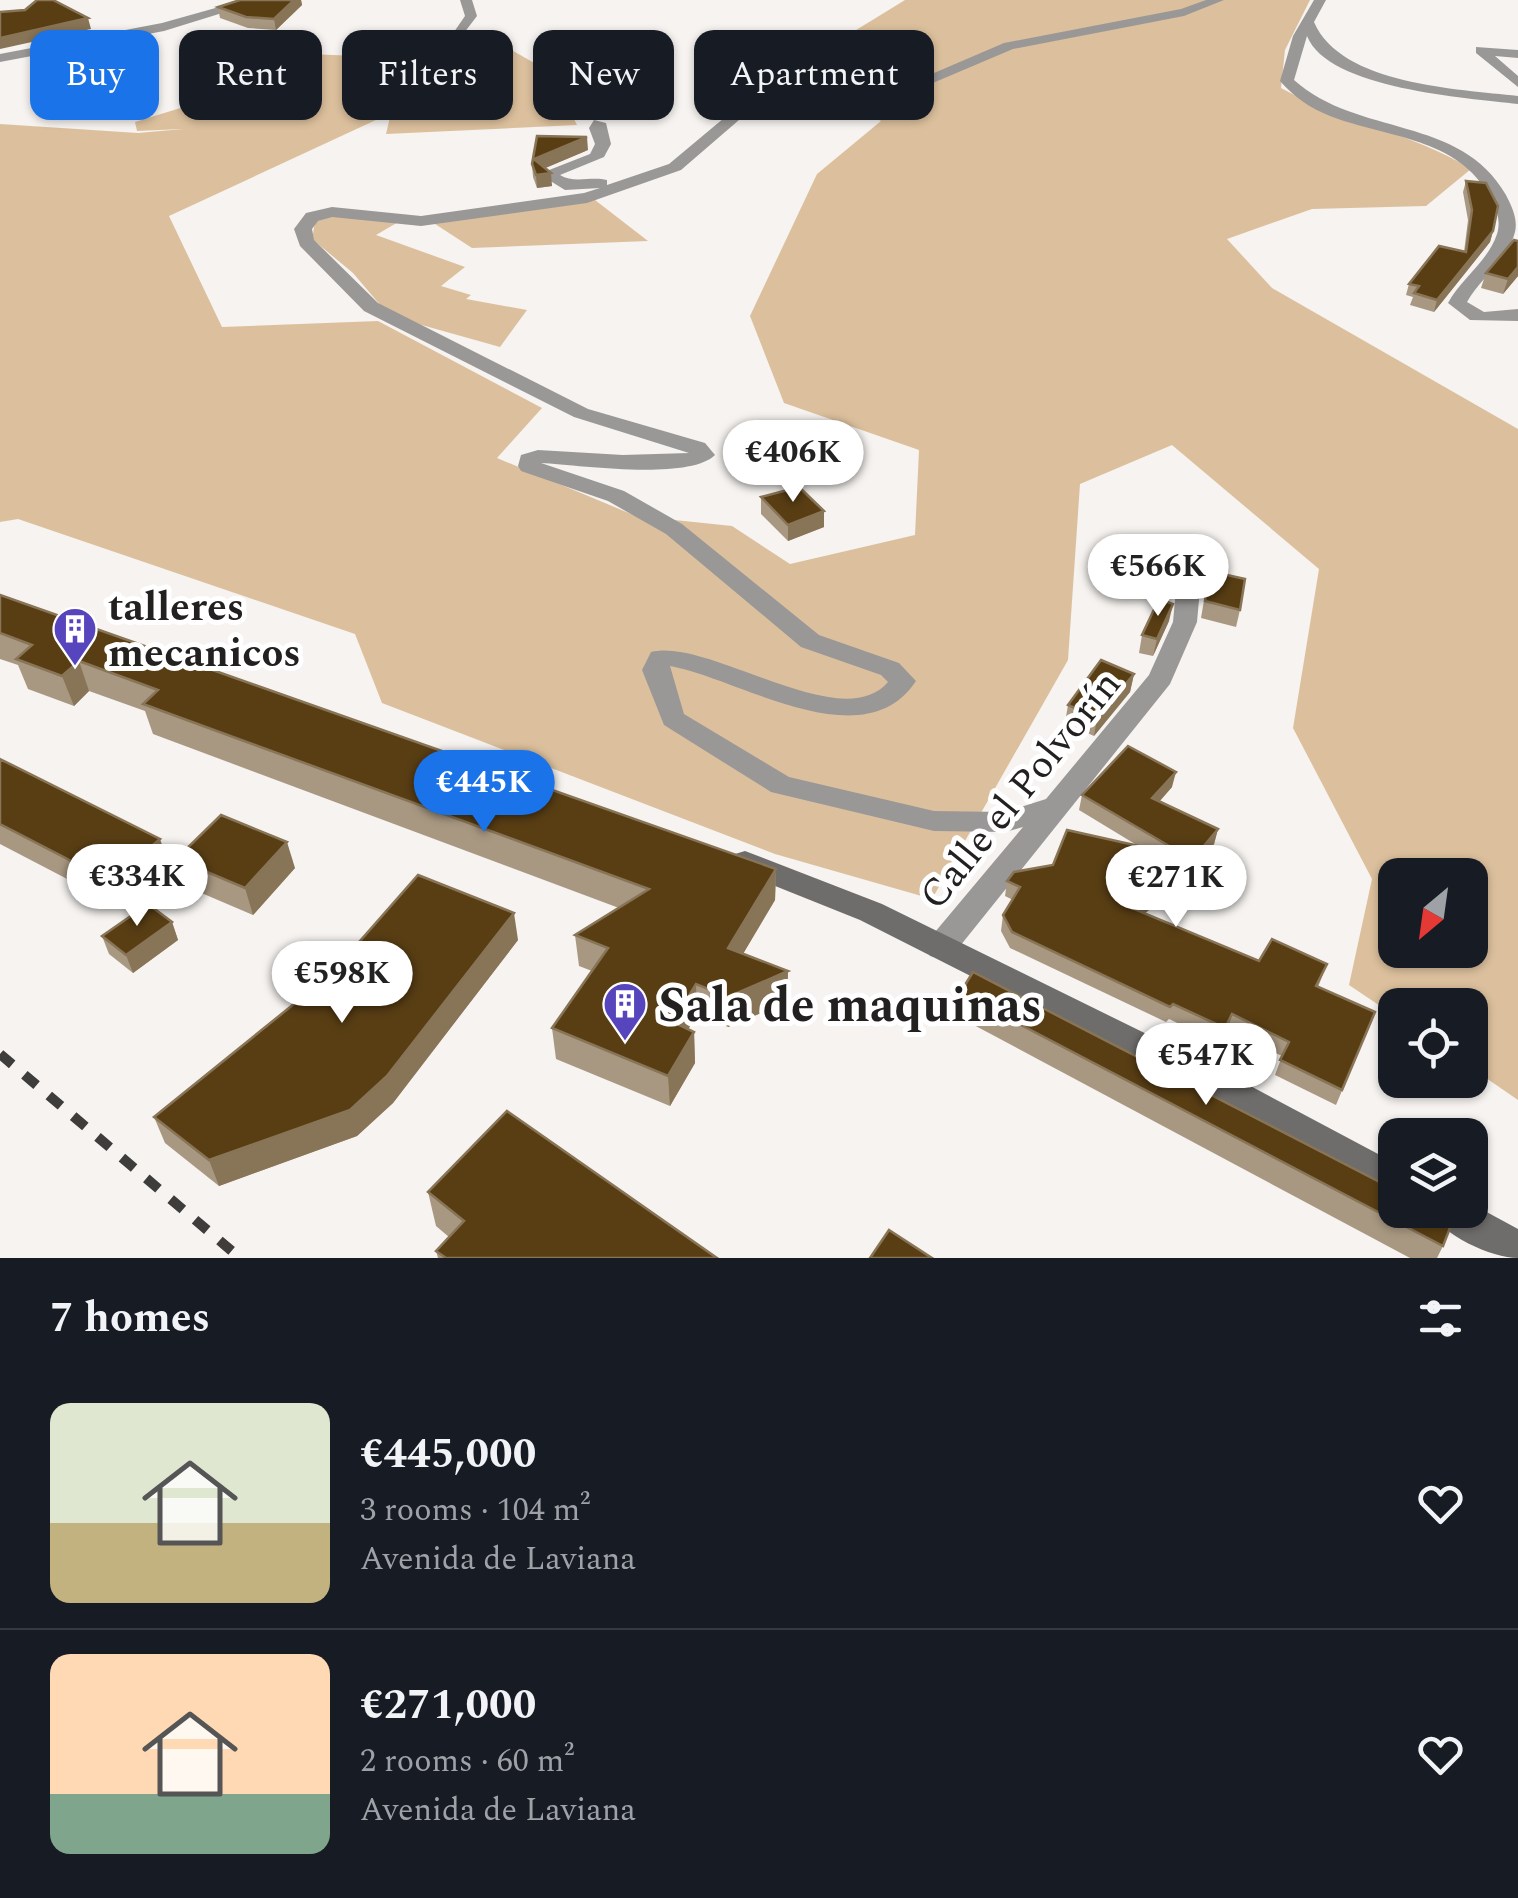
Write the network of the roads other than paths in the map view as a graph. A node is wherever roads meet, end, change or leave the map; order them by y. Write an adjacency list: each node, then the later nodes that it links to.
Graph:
1 (466, 0): 7 (street)
2 (1218, 0): 13 (street)
3 (1320, 0): 6 (street)
4 (280, 1): 5 (street)
5 (256, 6): 9 (street)
6 (1308, 22): 11 (street); 14 (street)
7 (462, 30)
8 (1518, 54): 10 (street)
9 (0, 58)
10 (1518, 83)
11 (1518, 100)
12 (600, 122): 13 (street)
13 (620, 185): 16 (street)
14 (1518, 316)
15 (1190, 568): 16 (street, Calle el Polvorín)
16 (1061, 805): 18 (street, Calle el Polvorín)
17 (728, 856): 18 (street)
18 (941, 947): 19 (street)
19 (1378, 1172)
20 (1481, 1228): 21 (street)
21 (1518, 1248)

